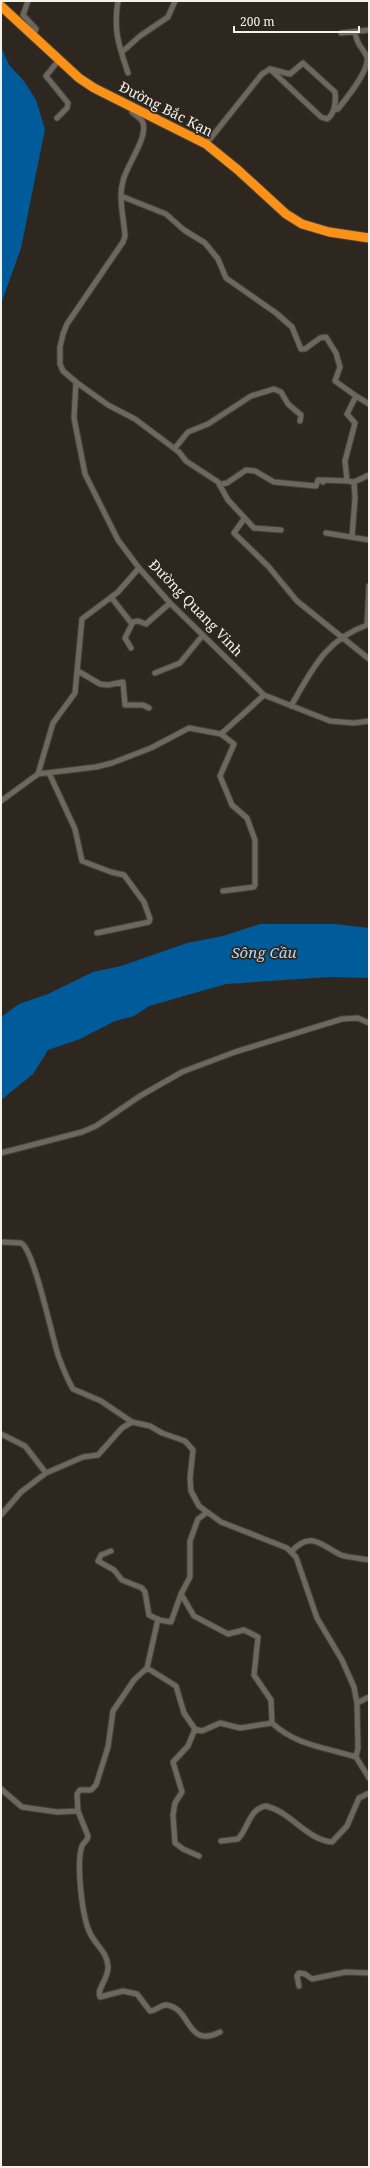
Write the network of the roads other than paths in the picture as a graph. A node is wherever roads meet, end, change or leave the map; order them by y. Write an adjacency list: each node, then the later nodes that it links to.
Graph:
1 (28, 1): 8 (street)
2 (118, 1): 9 (street)
3 (174, 1): 9 (street)
4 (1, 6): 8 (highway, Đường Bắc Kạn)
5 (369, 30): 6 (street)
6 (355, 32): 7 (street); 14 (street)
7 (341, 33)
8 (33, 36): 10 (highway, Đường Bắc Kạn)
9 (122, 52): 12 (street)
10 (58, 61): 13 (highway, Đường Bắc Kạn); 15 (street)
11 (270, 69): 14 (street); 14 (street); 16 (street)
12 (128, 73)
13 (132, 106): 16 (highway, Đường Bắc Kạn); 17 (street)
14 (334, 110)
15 (57, 118)
16 (206, 144): 18 (highway, Đường Bắc Kạn)
17 (121, 196): 19 (street); 20 (street)
18 (369, 238)
19 (76, 382): 23 (street); 33 (street, Đường Quang Vinh)
20 (356, 396): 21 (street); 25 (street)
21 (369, 404)
22 (300, 421): 23 (street)
23 (174, 448): 27 (street)
24 (369, 475): 26 (street)
25 (347, 481): 26 (street); 27 (street)
26 (354, 482): 31 (street)
27 (220, 484): 28 (street)
28 (244, 519): 29 (street); 39 (street)
29 (281, 530)
30 (326, 533): 31 (street)
31 (352, 536): 32 (street)
32 (369, 540)
33 (139, 568): 35 (street); 36 (street, Đường Quang Vinh)
34 (369, 586): 39 (street)
35 (111, 597): 37 (street); 42 (street)
36 (170, 603): 37 (street); 38 (street, Đường Quang Vinh)
37 (132, 624): 40 (street)
38 (203, 635): 43 (street); 44 (street, Đường Quang Vinh)
39 (343, 636): 41 (street); 45 (street)
40 (131, 648)
41 (369, 659)
42 (78, 671): 46 (street); 50 (street)
43 (155, 673)
44 (264, 695): 45 (street, Đường Quang Vinh); 48 (street)
45 (291, 706): 47 (street, Đường Quang Vinh)
46 (149, 708)
47 (369, 721)
48 (221, 734): 49 (street); 52 (street)
49 (49, 773): 50 (street); 53 (street)
50 (38, 774): 51 (street)
51 (1, 801)
52 (223, 891)
53 (97, 933)
54 (369, 1023): 55 (street)
55 (1, 1153)
56 (1, 1242): 57 (street)
57 (132, 1422): 59 (street); 60 (street)
58 (1, 1434): 59 (street)
59 (46, 1473): 61 (street)
60 (206, 1513): 63 (street); 65 (street)
61 (1, 1515)
62 (111, 1551): 66 (street)
63 (292, 1551): 64 (street); 69 (street)
64 (369, 1560)
65 (181, 1594): 66 (street); 70 (street)
66 (158, 1620): 67 (street)
67 (147, 1668): 71 (street); 76 (street)
68 (369, 1697): 69 (street)
69 (357, 1703): 72 (street)
70 (272, 1723): 71 (street); 72 (street)
71 (194, 1729): 78 (street)
72 (356, 1756): 73 (street)
73 (369, 1778)
74 (1, 1788): 76 (street)
75 (369, 1793): 77 (street)
76 (78, 1811): 81 (street)
77 (221, 1841)
78 (199, 1856)
79 (369, 1973): 80 (street)
80 (298, 1986)
81 (220, 2032)

